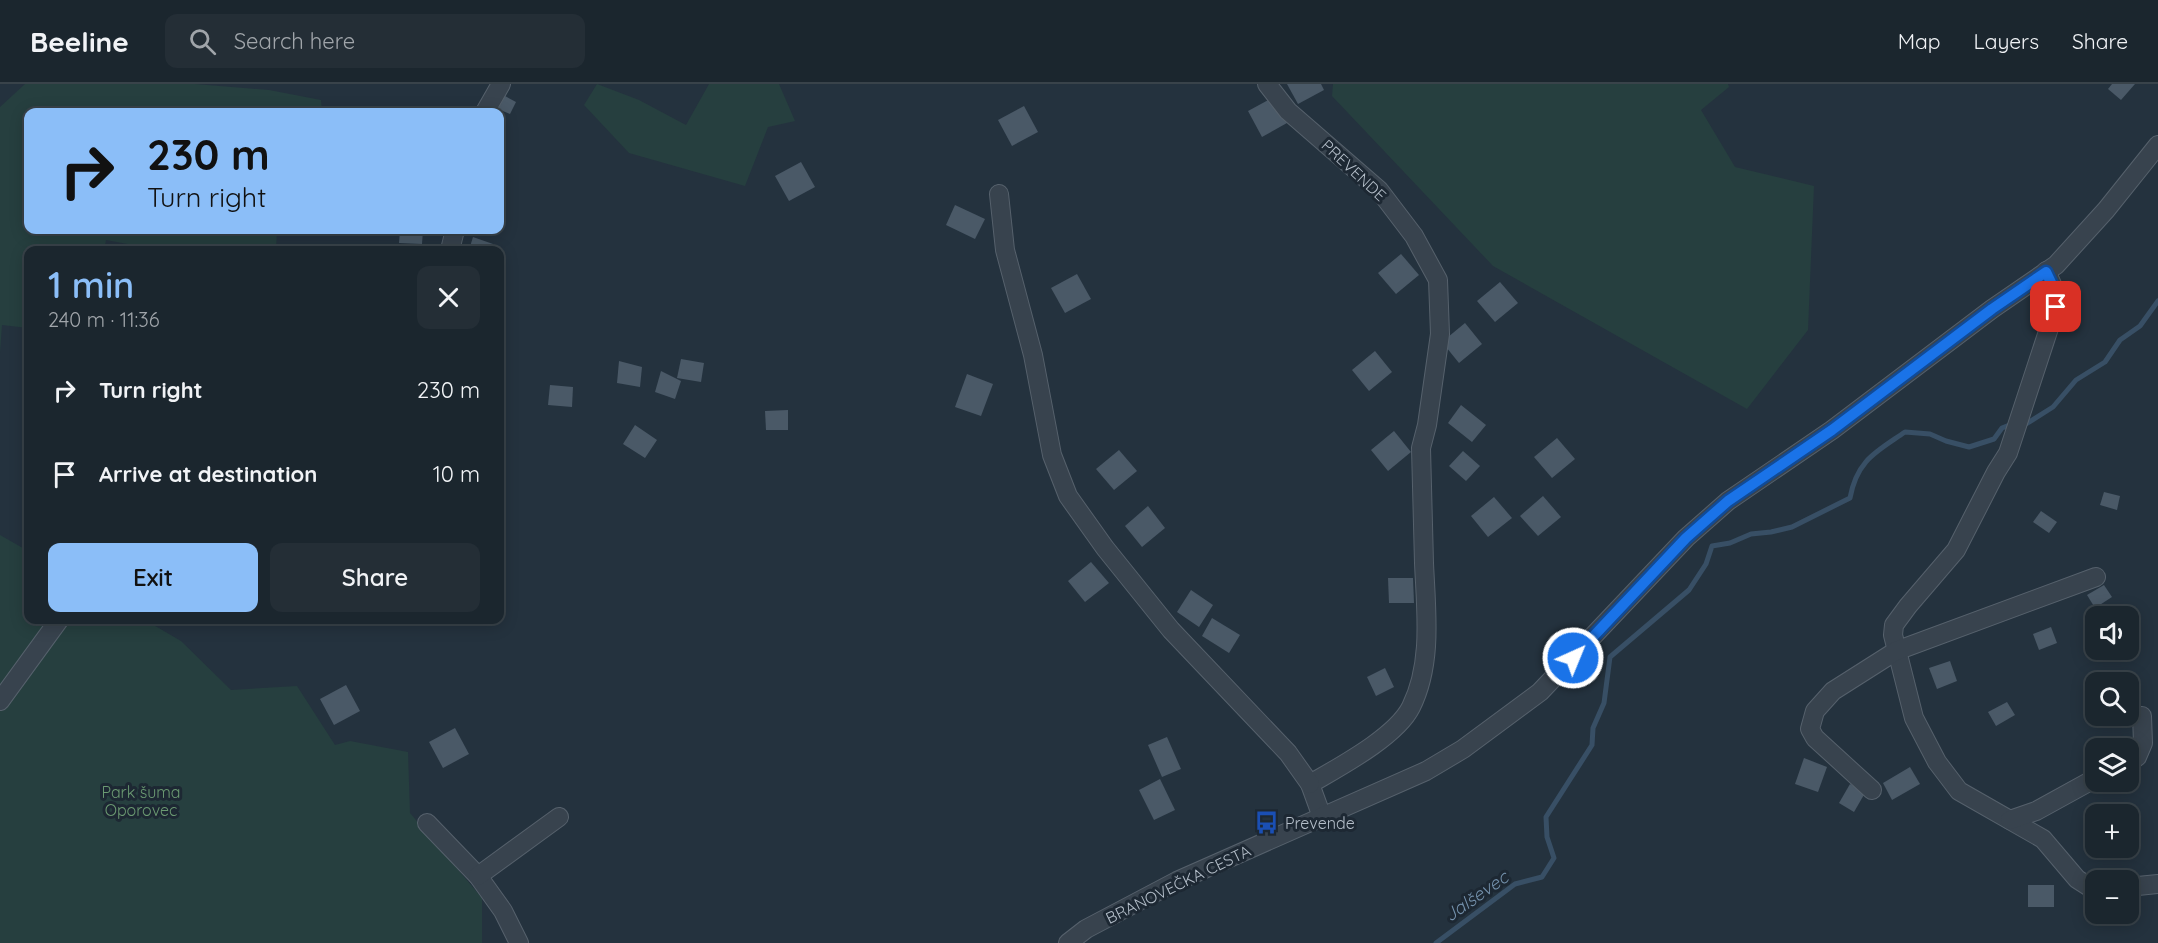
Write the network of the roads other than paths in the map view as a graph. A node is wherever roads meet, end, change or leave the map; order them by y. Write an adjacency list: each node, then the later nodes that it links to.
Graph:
1 (501, 84): 3 (street)
2 (1267, 84): 13 (street, PREVENDE)
3 (486, 108)
4 (2158, 145): 6 (street, BRANOVEČKA CESTA)
5 (999, 194): 13 (street)
6 (2046, 272): 9 (street); 17 (street, BRANOVEČKA CESTA)
7 (2096, 577): 9 (street)
8 (56, 624): 10 (street)
9 (1896, 651): 15 (street); 18 (street)
10 (0, 700)
11 (2142, 716): 12 (street)
12 (2139, 752)
13 (1310, 784): 17 (street)
14 (2085, 784): 18 (street)
15 (1872, 790)
16 (559, 817): 20 (street)
17 (1322, 817): 25 (street, BRANOVEČKA CESTA)
18 (2010, 820): 21 (street)
19 (427, 823): 20 (street)
20 (478, 876): 24 (street)
21 (2085, 884)
22 (2158, 884): 23 (street)
23 (2139, 886)
24 (519, 943)
25 (1068, 943)

